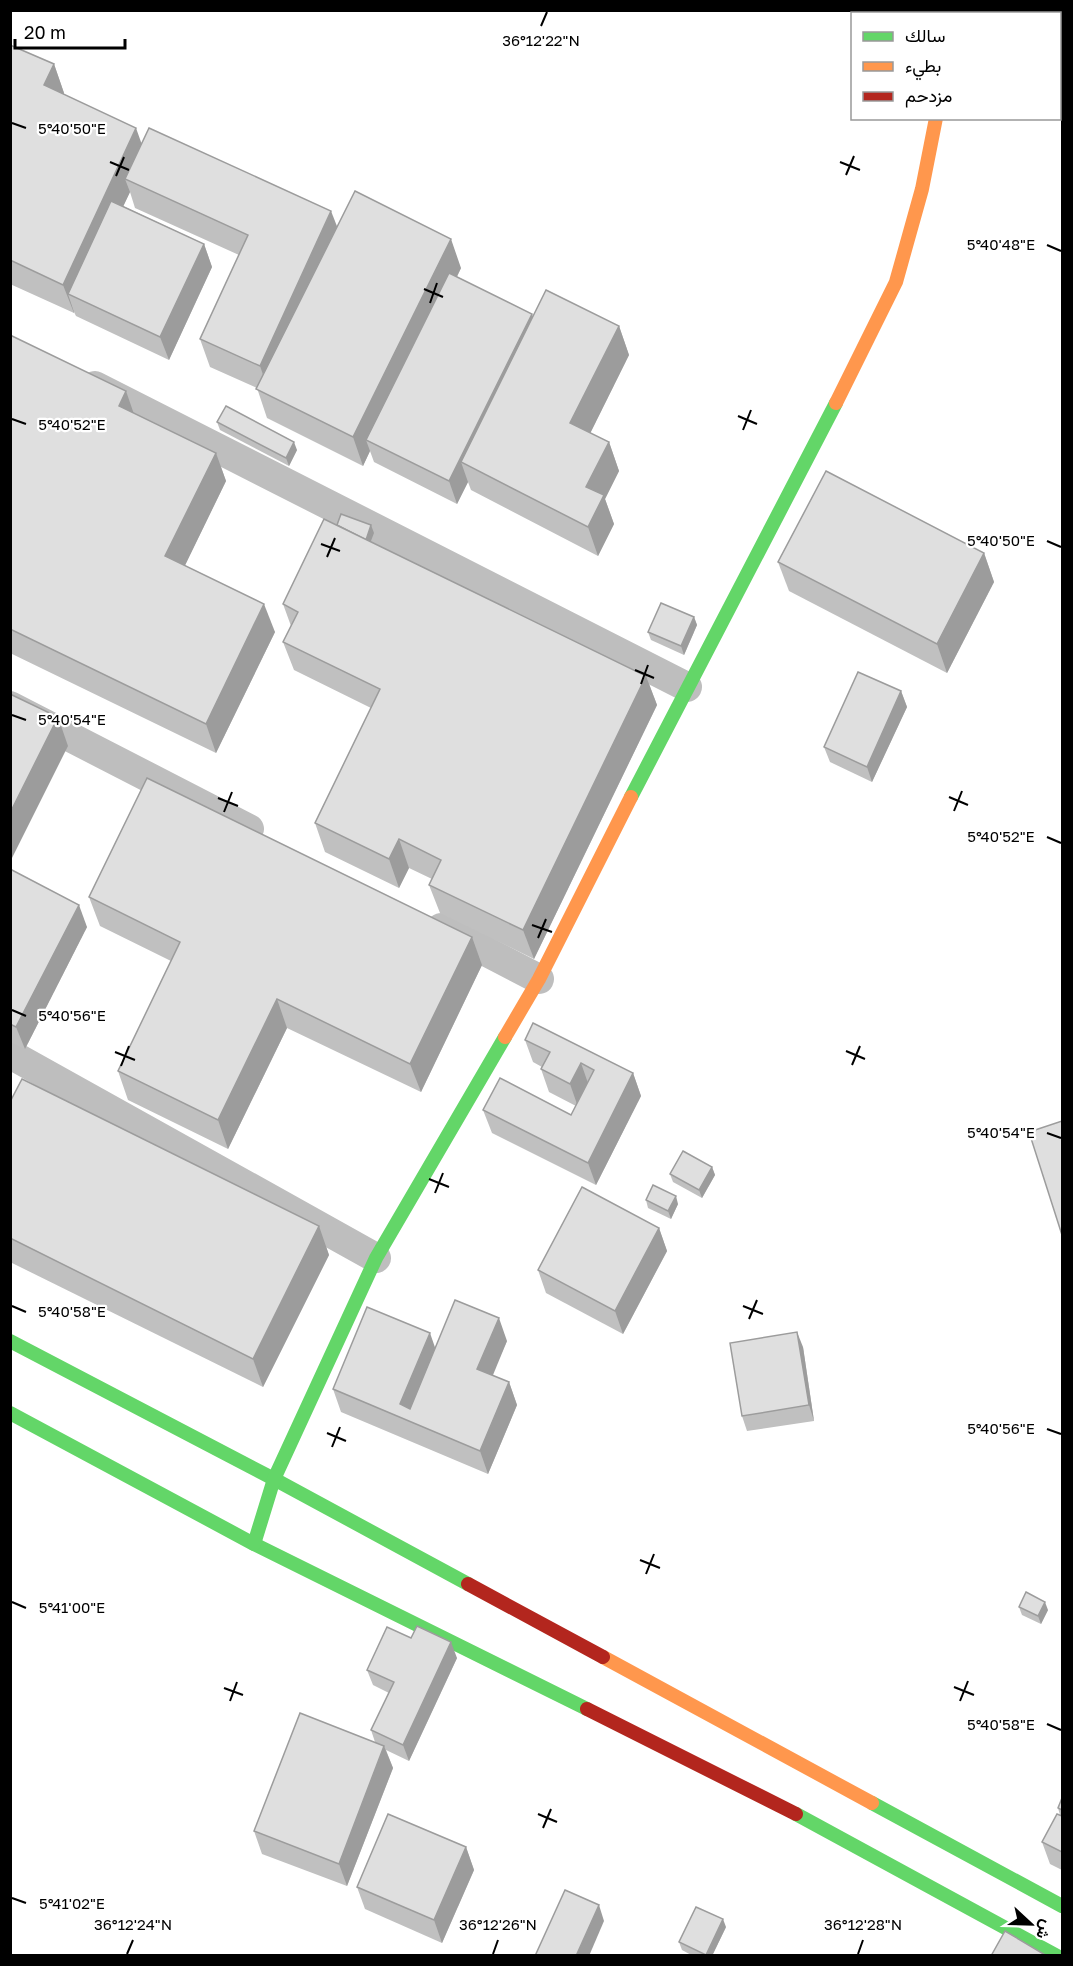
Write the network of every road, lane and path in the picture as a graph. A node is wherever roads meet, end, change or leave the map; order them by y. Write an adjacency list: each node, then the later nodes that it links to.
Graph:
1 (936, 120): 3 (main road)
2 (74, 374): 3 (street)
3 (687, 687): 7 (main road)
4 (10, 706): 5 (street)
5 (275, 843)
6 (412, 914): 7 (street)
7 (539, 979): 9 (main road)
8 (10, 1054): 9 (street)
9 (376, 1258): 12 (main road)
10 (10, 1341): 12 (main road)
11 (10, 1413): 13 (main road)
12 (274, 1479): 13 (main road); 14 (main road)
13 (254, 1544): 15 (main road)
14 (1062, 1906)
15 (1057, 1956)

